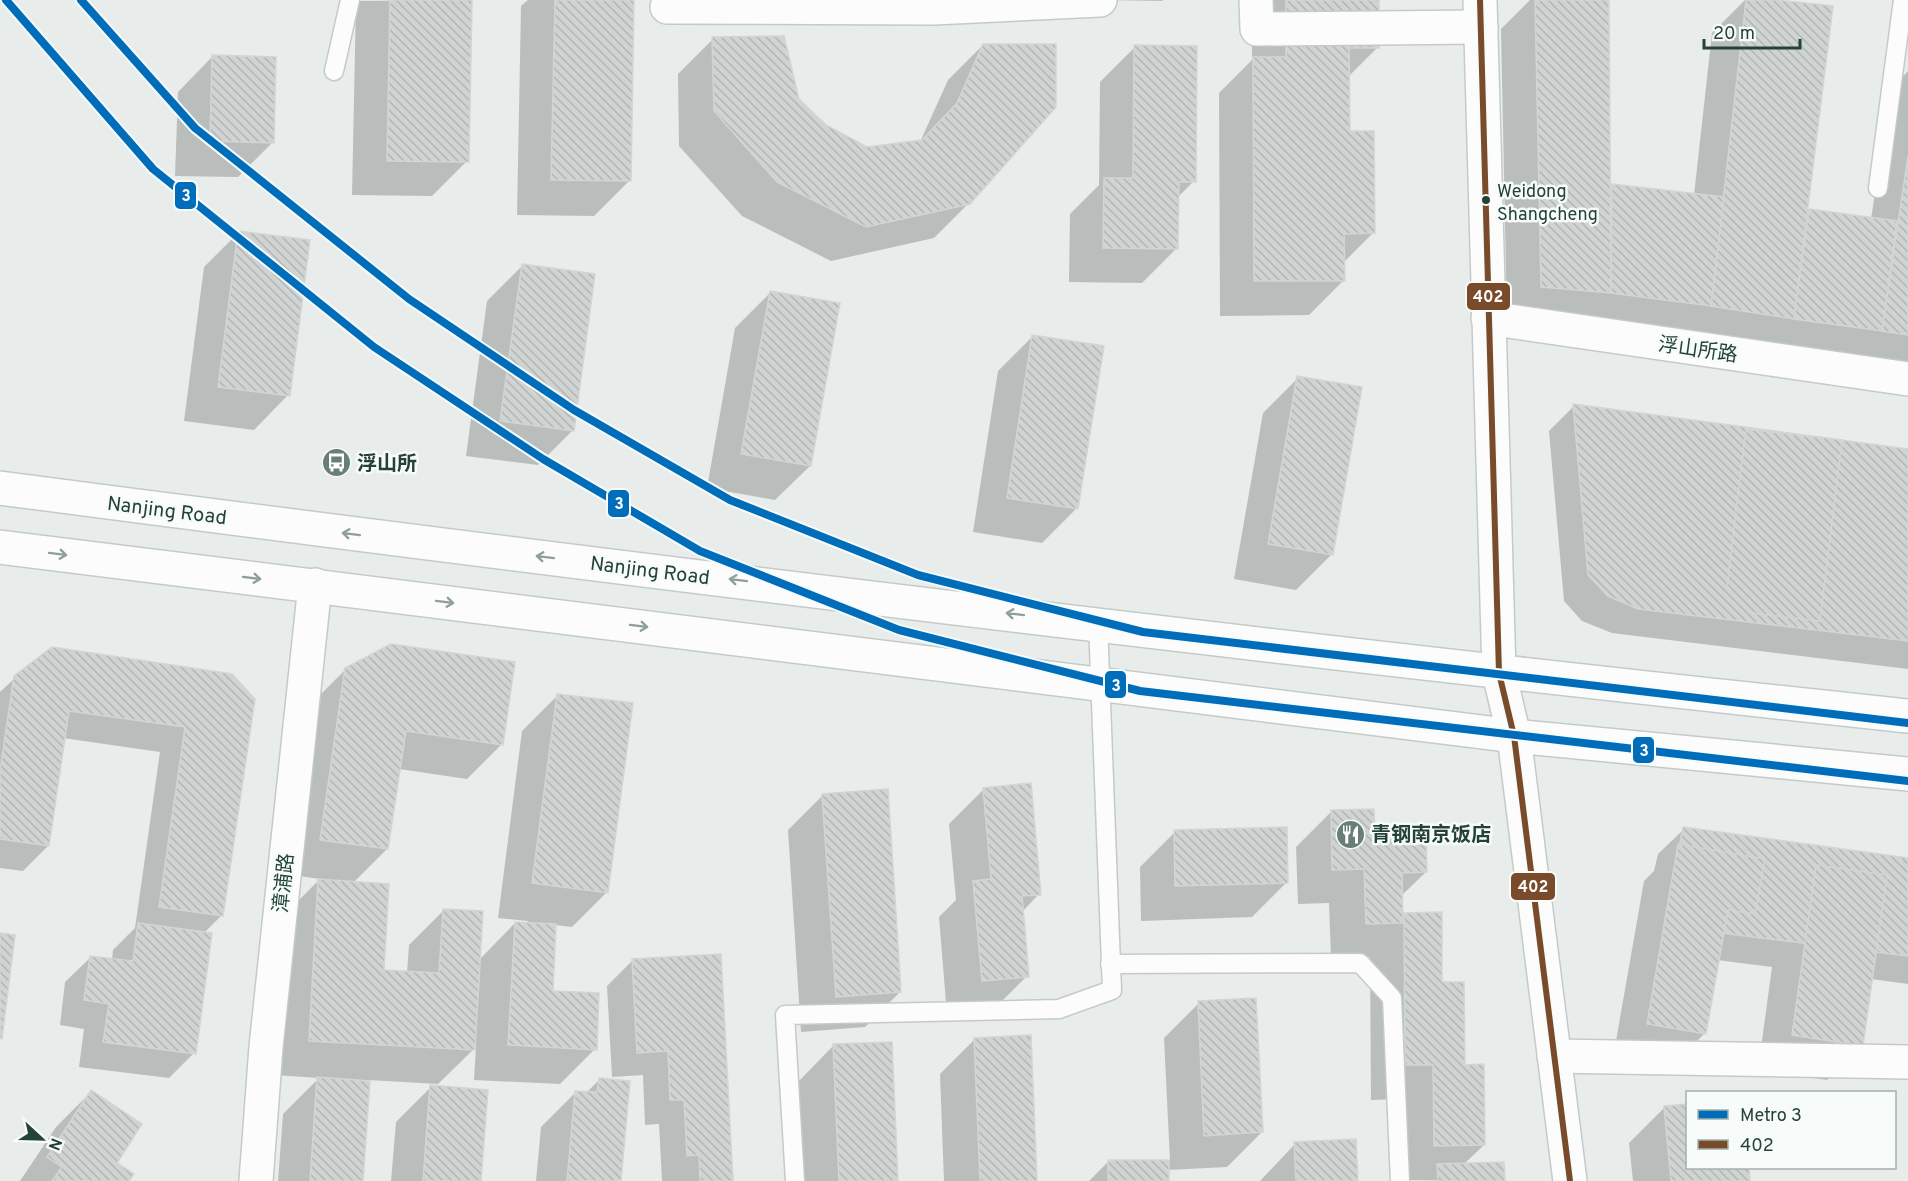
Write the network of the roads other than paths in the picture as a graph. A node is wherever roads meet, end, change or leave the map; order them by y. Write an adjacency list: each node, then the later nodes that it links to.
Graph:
1 (350, 0): 8 (lane)
2 (1100, 0): 5 (main road)
3 (1256, 0): 7 (main road)
4 (1903, 0): 9 (lane)
5 (883, 4): 6 (main road)
6 (667, 7)
7 (1481, 13): 10 (main road)
8 (334, 70)
9 (1878, 188)
10 (1488, 318): 11 (main road, 浮山所路); 16 (main road)
11 (1908, 380)
12 (0, 488): 15 (main road, Nanjing Road, one-way to 12)
13 (0, 547): 14 (main road, one-way to 14)
14 (315, 585): 17 (main road, one-way to 17); 24 (main road, 漳浦路)
15 (1098, 623): 16 (main road, Nanjing Road); 17 (lane)
16 (1499, 673): 18 (main road, Nanjing Road); 19 (main road)
17 (1098, 683): 19 (main road); 21 (lane)
18 (1908, 716)
19 (1514, 736): 20 (main road); 22 (main road)
20 (1908, 774)
21 (1110, 964): 25 (lane); 26 (lane)
22 (1554, 1056): 23 (main road); 27 (main road)
23 (1908, 1062)
24 (256, 1181)
25 (795, 1181)
26 (1400, 1181)
27 (1570, 1181)

